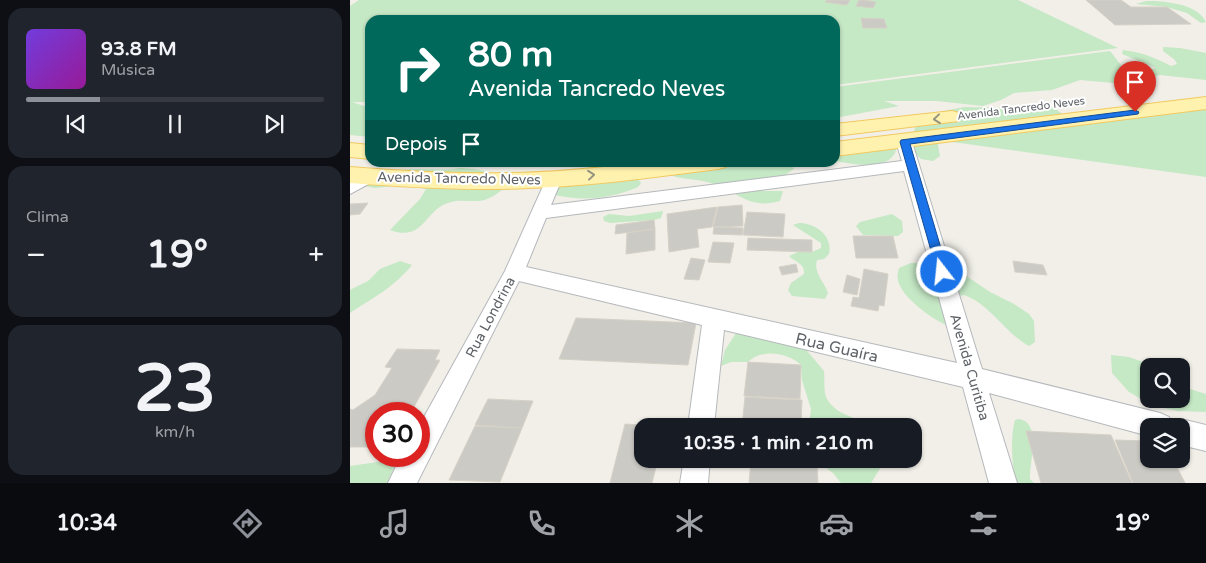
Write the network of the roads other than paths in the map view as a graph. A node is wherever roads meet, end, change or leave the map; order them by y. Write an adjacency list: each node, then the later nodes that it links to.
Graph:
1 (1169, 89): 3 (main road)
2 (1150, 91): 4 (main road, Avenida Tancredo Neves, one-way to 4)
3 (1200, 104): 5 (main road, Avenida Tancredo Neves)
4 (840, 129)
5 (904, 142): 6 (main road, Avenida Tancredo Neves); 9 (street)
6 (840, 149)
7 (350, 150): 8 (main road, Avenida Tancredo Neves)
8 (365, 152)
9 (910, 165): 13 (street); 16 (street, Avenida Curitiba)
10 (670, 167): 11 (main road, Avenida Tancredo Neves, one-way to 10)
11 (554, 179): 12 (main road, Avenida Tancredo Neves); 13 (street, Rua Londrina)
12 (356, 180)
13 (539, 213): 14 (street, Rua Londrina)
14 (514, 272): 15 (street, Rua Guaíra); 19 (street, Rua Londrina)
15 (714, 318): 16 (street, Rua Guaíra); 17 (street)
16 (973, 378): 18 (street, Rua Guaíra); 26 (street, Avenida Curitiba)
17 (702, 418)
18 (1140, 421)
19 (430, 431)
20 (1190, 434): 21 (street)
21 (1206, 438)
22 (410, 467): 24 (street)
23 (696, 468): 25 (street)
24 (402, 483)
25 (694, 483)
26 (1003, 483)

